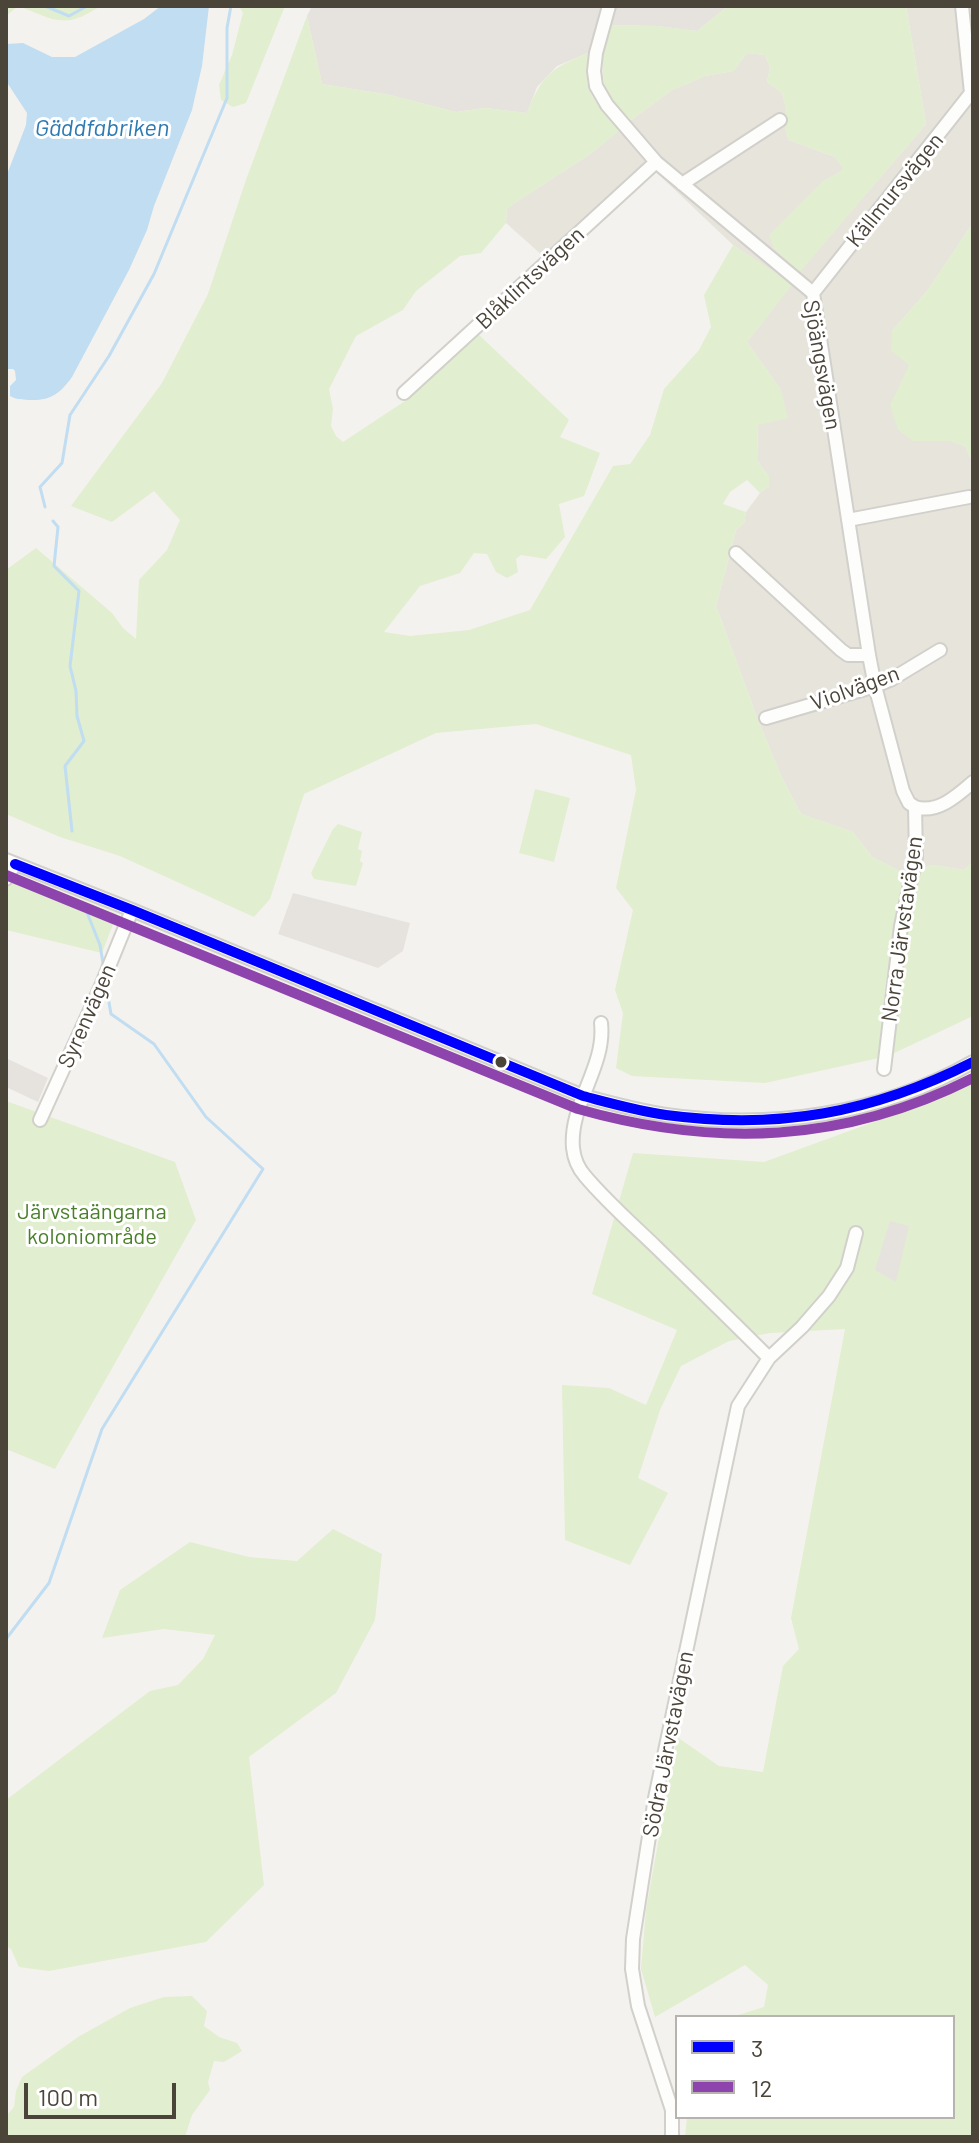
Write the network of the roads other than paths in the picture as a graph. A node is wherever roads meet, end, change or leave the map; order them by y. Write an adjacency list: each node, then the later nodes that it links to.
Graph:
1 (609, 6): 5 (street, Sjöängsvägen)
2 (962, 6): 3 (street)
3 (972, 85): 7 (street, Källmursvägen)
4 (780, 120): 6 (street)
5 (656, 162): 6 (street, Sjöängsvägen); 8 (street, Blåklintsvägen)
6 (682, 184): 7 (street, Sjöängsvägen)
7 (813, 293): 10 (street, Sjöängsvägen)
8 (404, 393)
9 (969, 497): 10 (street)
10 (848, 520): 13 (street, Sjöängsvägen)
11 (736, 553): 13 (street)
12 (940, 650): 14 (street, Violvägen)
13 (869, 655): 14 (street, Sjöängsvägen)
14 (875, 686): 15 (street, Violvägen); 17 (street, Sjöängsvägen)
15 (766, 718)
16 (973, 782): 17 (street, Norra Järvstavägen)
17 (915, 807): 23 (street, Norra Järvstavägen)
18 (10, 862): 19 (street); 20 (street)
19 (6, 879)
20 (132, 910): 24 (street); 25 (street, Syrenvägen)
21 (601, 1023): 24 (street)
22 (973, 1062): 24 (street)
23 (884, 1069)
24 (583, 1096): 27 (street)
25 (40, 1120)
26 (856, 1233): 27 (street, Södra Järvstavägen)
27 (769, 1358): 28 (street, Södra Järvstavägen)
28 (672, 2137)

